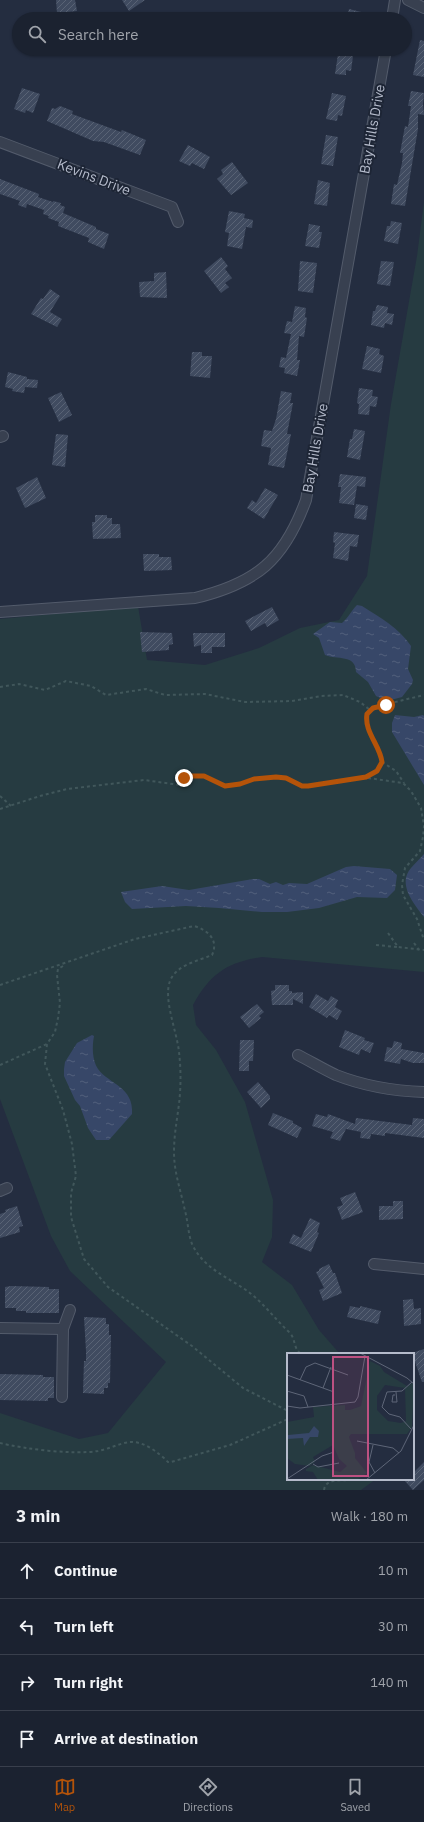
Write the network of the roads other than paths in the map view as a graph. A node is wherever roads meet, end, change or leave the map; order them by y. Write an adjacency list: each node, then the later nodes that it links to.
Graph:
1 (395, 0): 4 (street)
2 (408, 0): 3 (street)
3 (424, 8)
4 (393, 12)
5 (385, 56): 8 (street, Bay Hills Drive)
6 (0, 142): 7 (street, Kevins Drive)
7 (178, 222)
8 (0, 612)
9 (298, 1055): 10 (street)
10 (424, 1092)
11 (374, 1264): 12 (street)
12 (424, 1269)
13 (70, 1310): 15 (street)
14 (0, 1328): 15 (street)
15 (63, 1329): 16 (street)
16 (62, 1397)

